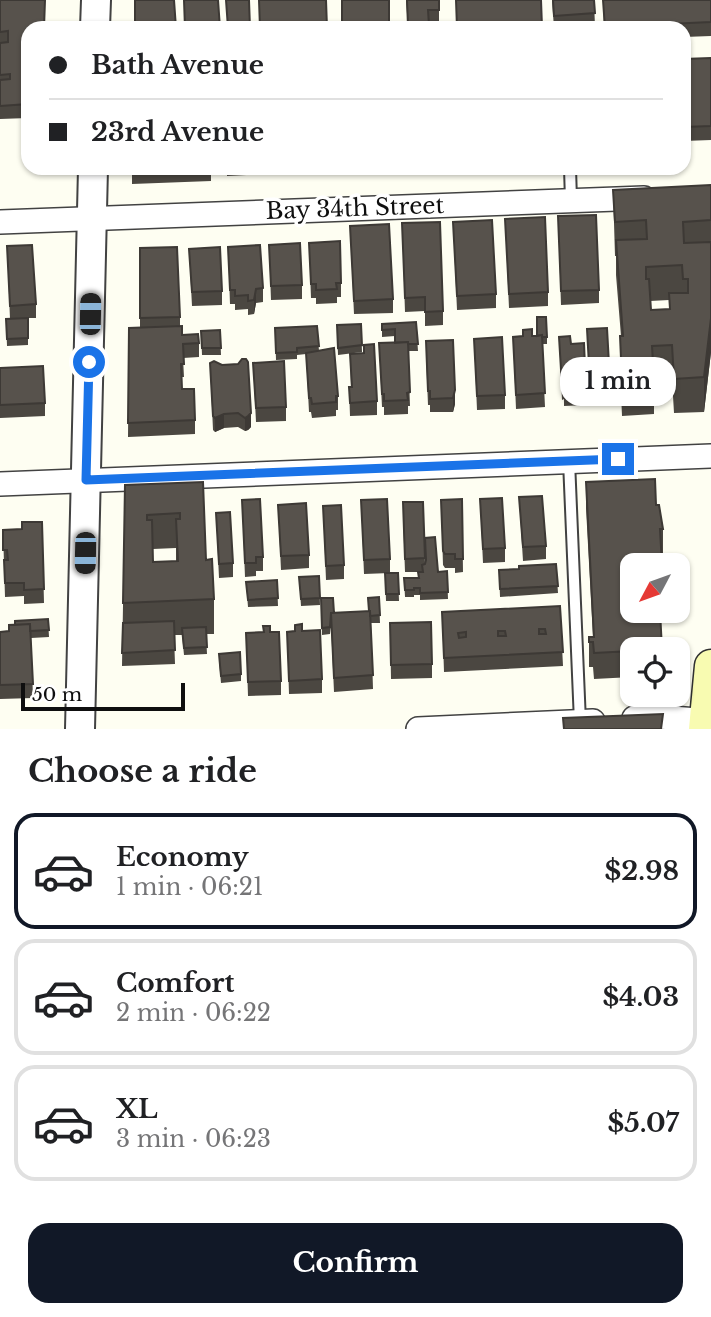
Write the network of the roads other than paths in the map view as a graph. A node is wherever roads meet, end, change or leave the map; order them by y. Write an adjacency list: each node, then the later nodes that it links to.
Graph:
1 (96, 0): 2 (street)
2 (96, 21)
3 (93, 175): 7 (street)
4 (570, 175): 6 (lane)
5 (662, 197): 6 (street, Bay 34th Street)
6 (570, 200): 7 (street, Bay 34th Street)
7 (92, 218): 8 (street, Bay 34th Street); 11 (street)
8 (0, 222)
9 (711, 456): 10 (street)
10 (569, 461): 11 (street); 14 (lane)
11 (86, 480): 12 (street); 16 (street)
12 (0, 484)
13 (711, 666): 15 (main road)
14 (580, 722): 15 (street); 17 (street)
15 (707, 724)
16 (80, 729)
17 (418, 729)

